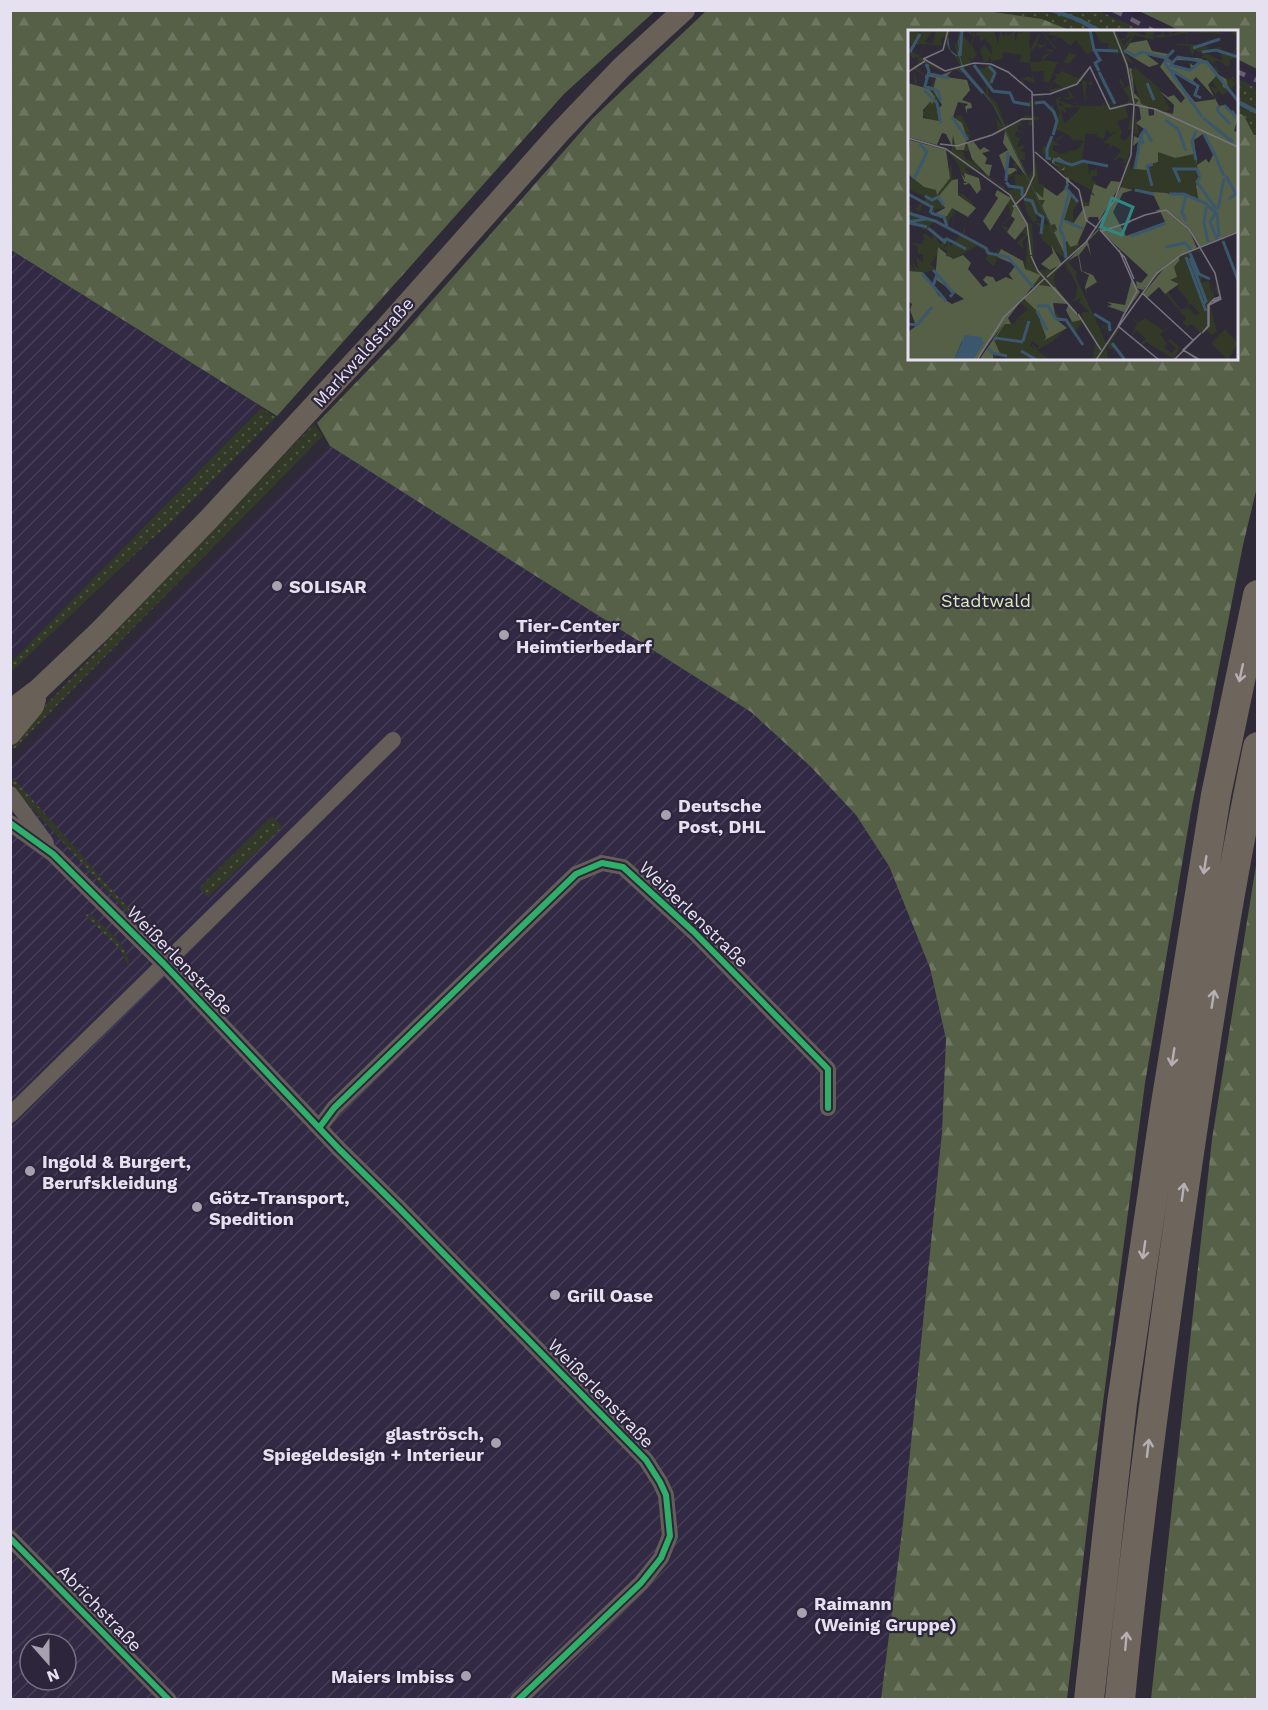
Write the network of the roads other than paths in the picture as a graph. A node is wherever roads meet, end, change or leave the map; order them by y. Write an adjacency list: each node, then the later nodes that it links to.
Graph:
1 (684, 10): 3 (main road, Markwaldstraße)
2 (1257, 596): 19 (highway, one-way to 19)
3 (39, 689): 4 (main road); 5 (main road, Markwaldstraße); 6 (main road, Markwaldstraße)
4 (10, 697)
5 (10, 711)
6 (10, 734)
7 (393, 740): 12 (street, Weißerlenstraße)
8 (1257, 747): 20 (highway, one-way to 8)
9 (10, 794): 11 (street, Weißerlenstraße)
10 (11, 824): 11 (street, Weißerlenstraße)
11 (53, 854): 12 (street, Weißerlenstraße)
12 (164, 964): 14 (street); 15 (street, Weißerlenstraße)
13 (828, 1108): 15 (street, Weißerlenstraße)
14 (10, 1115)
15 (319, 1128): 18 (street, Weißerlenstraße)
16 (10, 1538): 17 (street, Abrichstraße)
17 (168, 1700)
18 (518, 1700)
19 (1089, 1700)
20 (1120, 1700)

